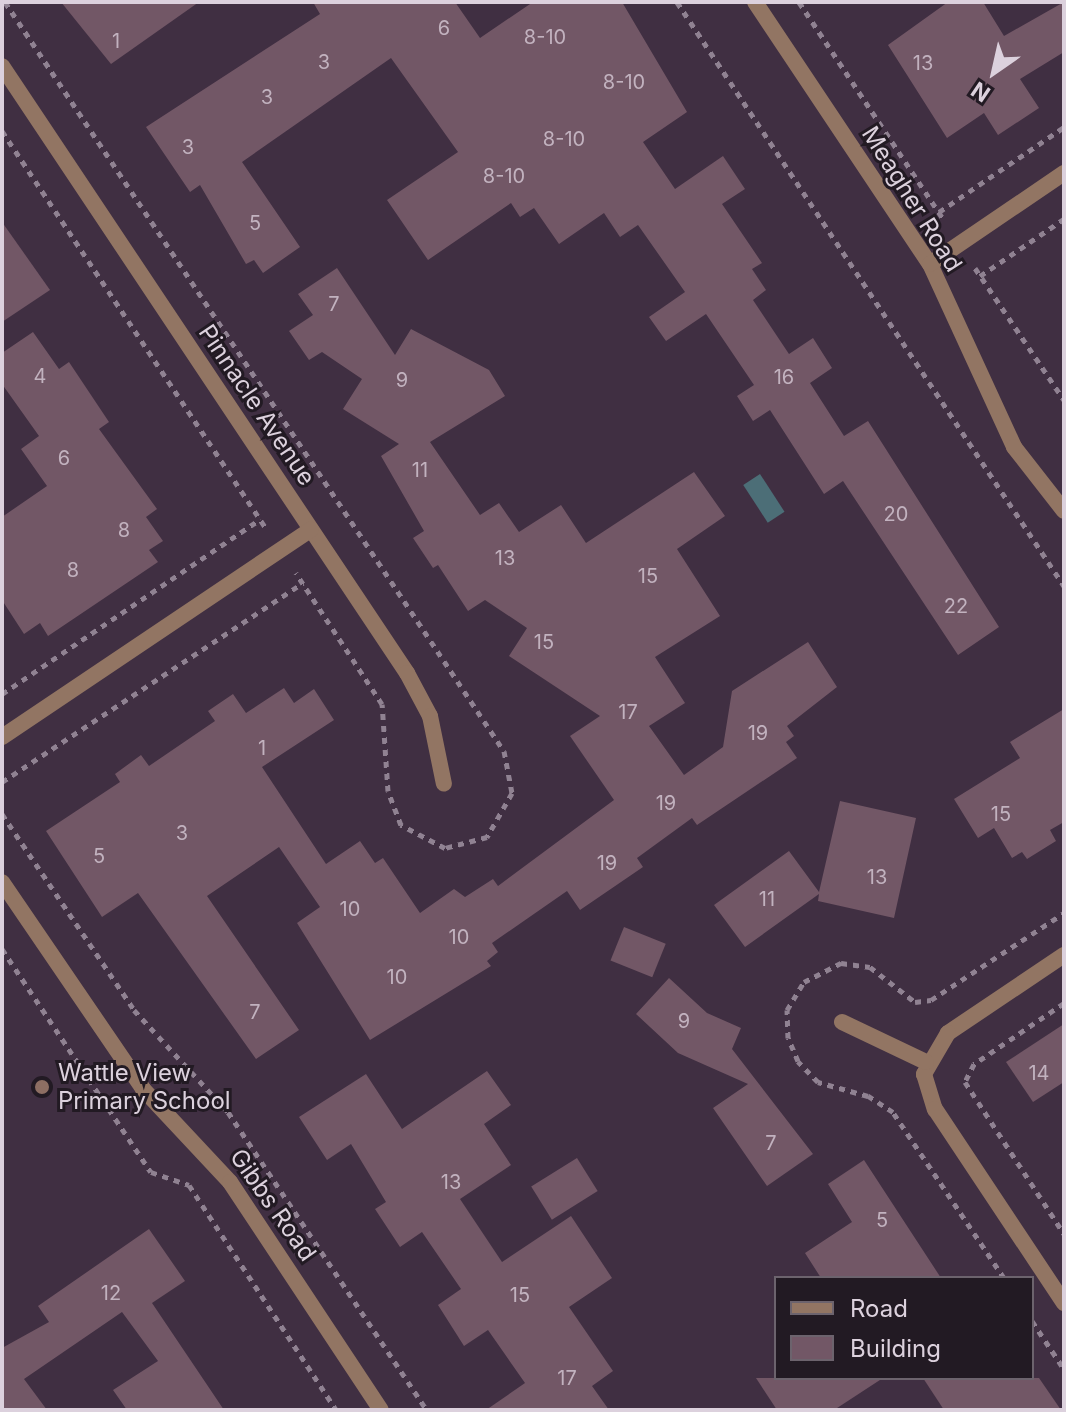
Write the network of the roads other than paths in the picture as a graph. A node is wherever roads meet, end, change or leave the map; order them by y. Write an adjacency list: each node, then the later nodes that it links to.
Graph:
1 (755, 2): 4 (street, Meagher Road)
2 (2, 66): 6 (street, Pinnacle Avenue)
3 (1064, 173): 4 (street)
4 (930, 264): 5 (street, Meagher Road)
5 (1064, 511)
6 (311, 529): 7 (street); 8 (street, Pinnacle Avenue)
7 (2, 737)
8 (444, 784)
9 (2, 882): 14 (street, Gibbs Road)
10 (1064, 955): 12 (street)
11 (842, 1022): 12 (street)
12 (926, 1062): 13 (street)
13 (1064, 1303)
14 (381, 1410)

